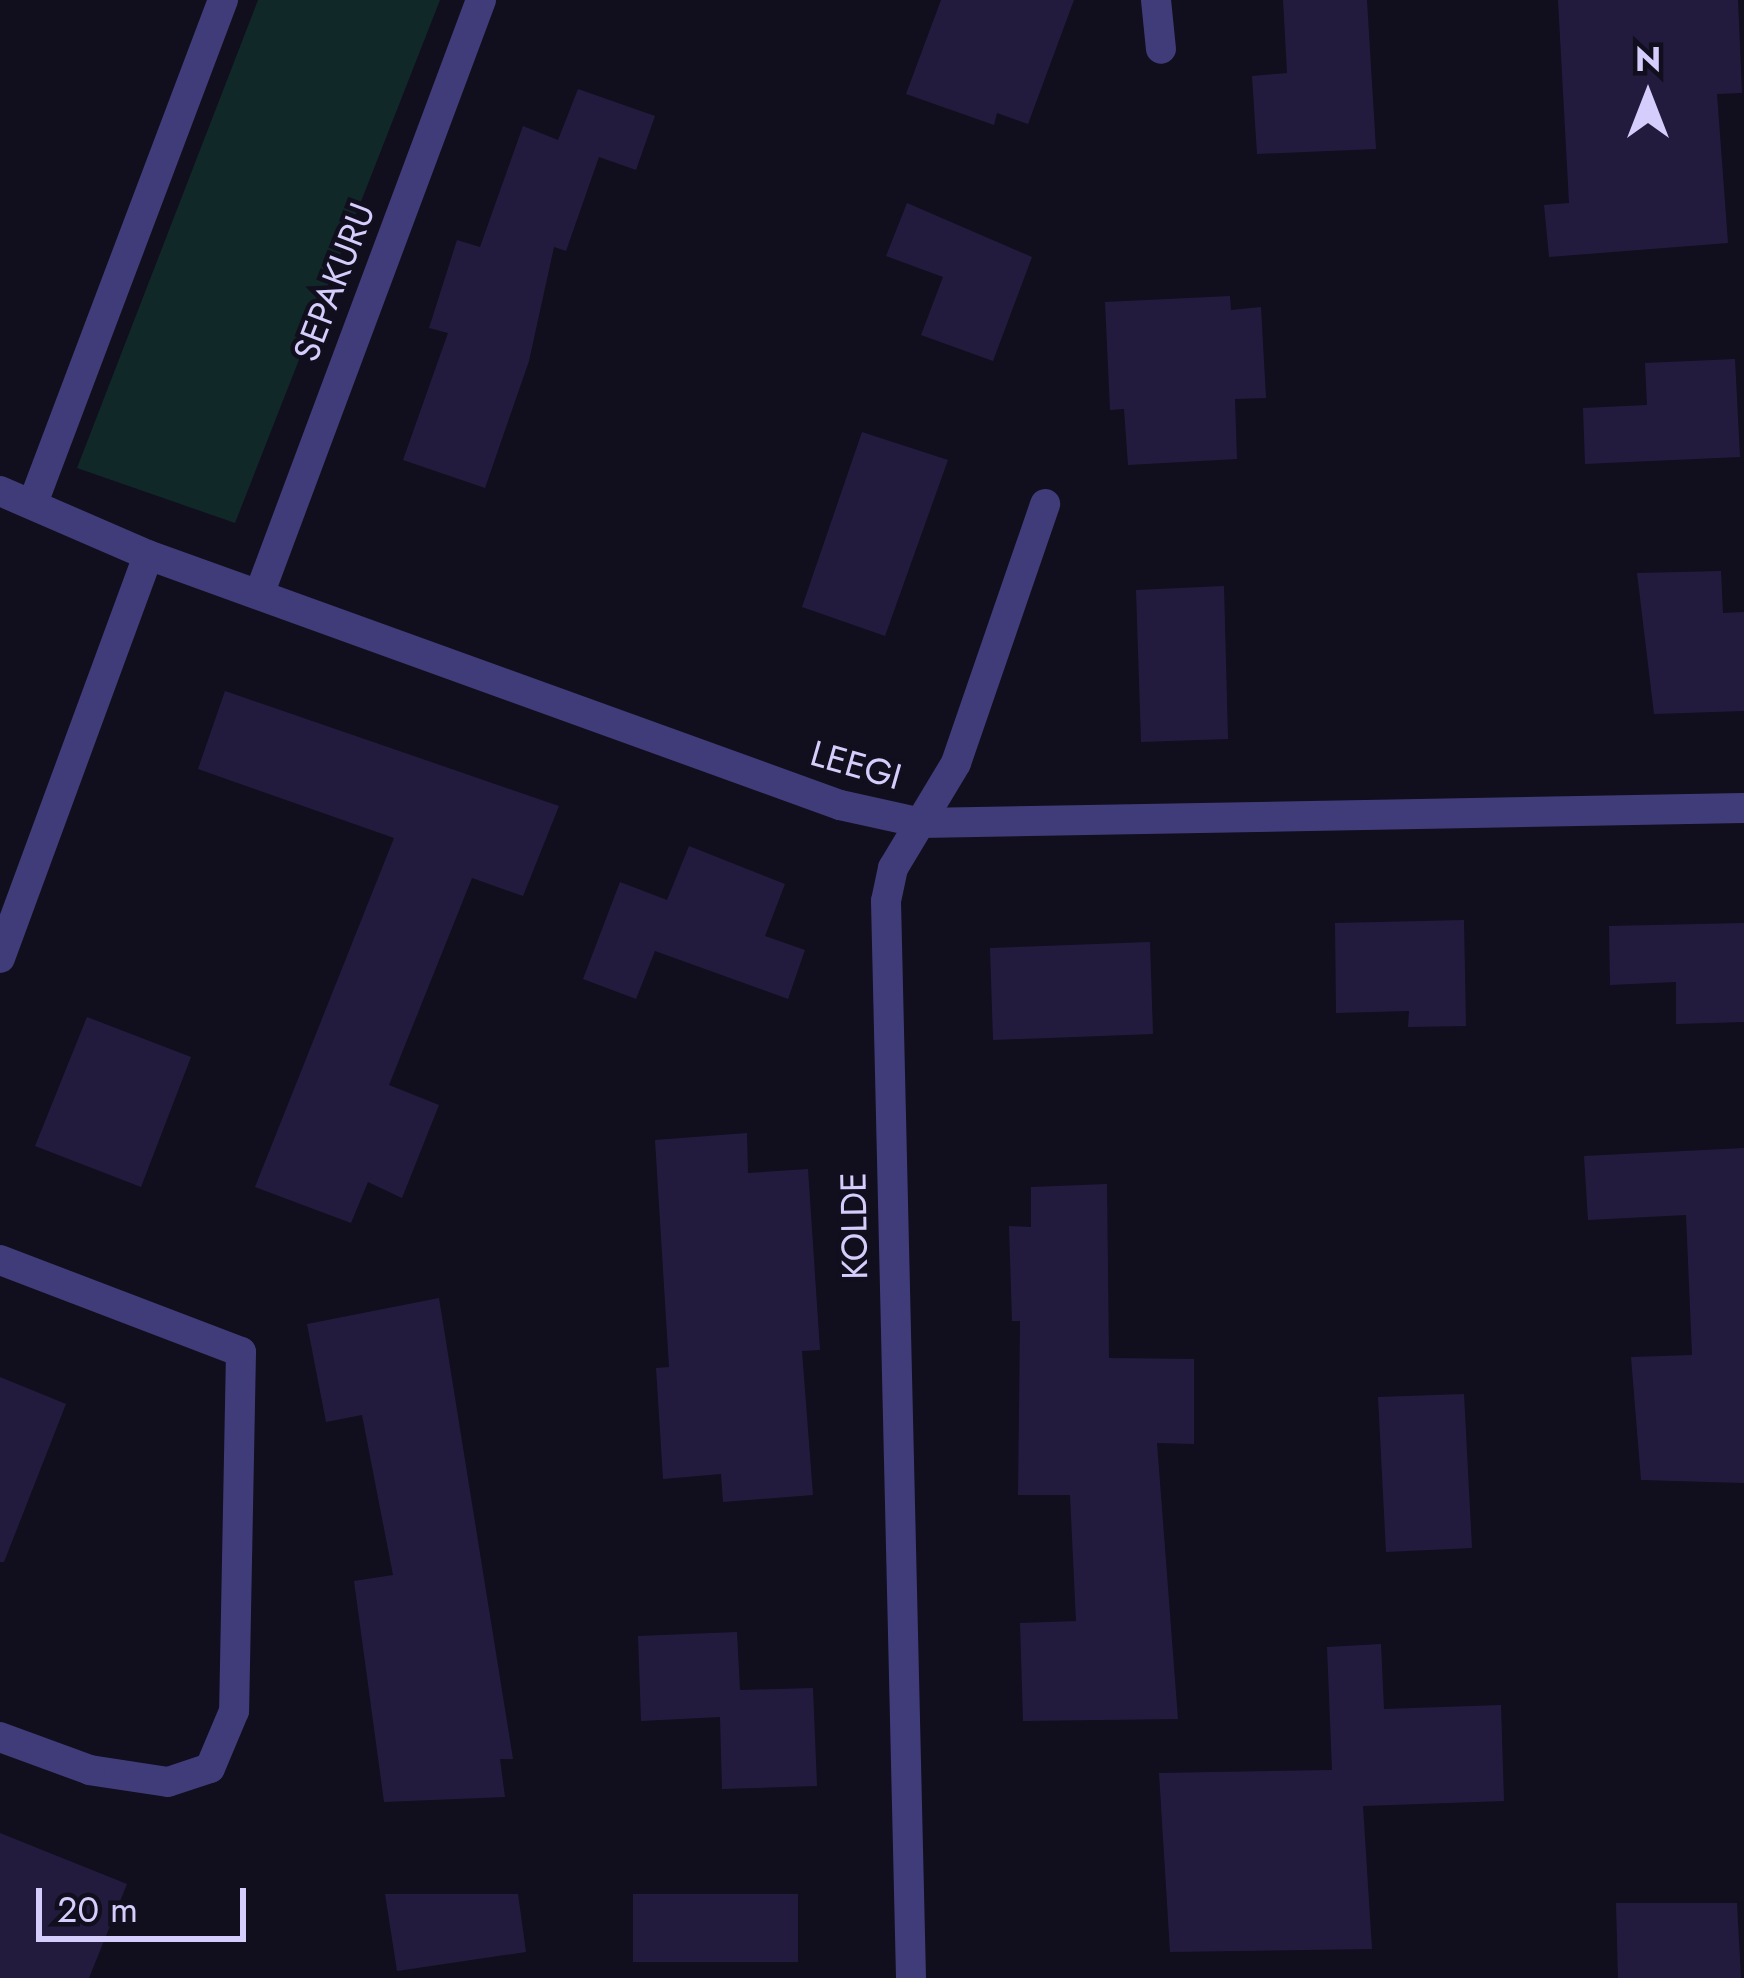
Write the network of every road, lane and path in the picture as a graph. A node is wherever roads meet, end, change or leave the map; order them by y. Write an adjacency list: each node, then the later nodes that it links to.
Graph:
1 (224, 0): 6 (street)
2 (482, 0): 9 (street, SEPAKURU)
3 (1156, 0): 4 (street)
4 (1161, 49)
5 (0, 491): 6 (street, LEEGI)
6 (33, 503): 8 (street, LEEGI)
7 (1046, 504): 11 (street, KOLDE)
8 (148, 555): 9 (street, LEEGI); 12 (street)
9 (260, 592): 11 (street, LEEGI)
10 (1744, 808): 11 (street, LEEGI)
11 (921, 823): 15 (street, KOLDE)
12 (0, 958)
13 (0, 1260): 14 (street)
14 (0, 1737)
15 (911, 1978)

